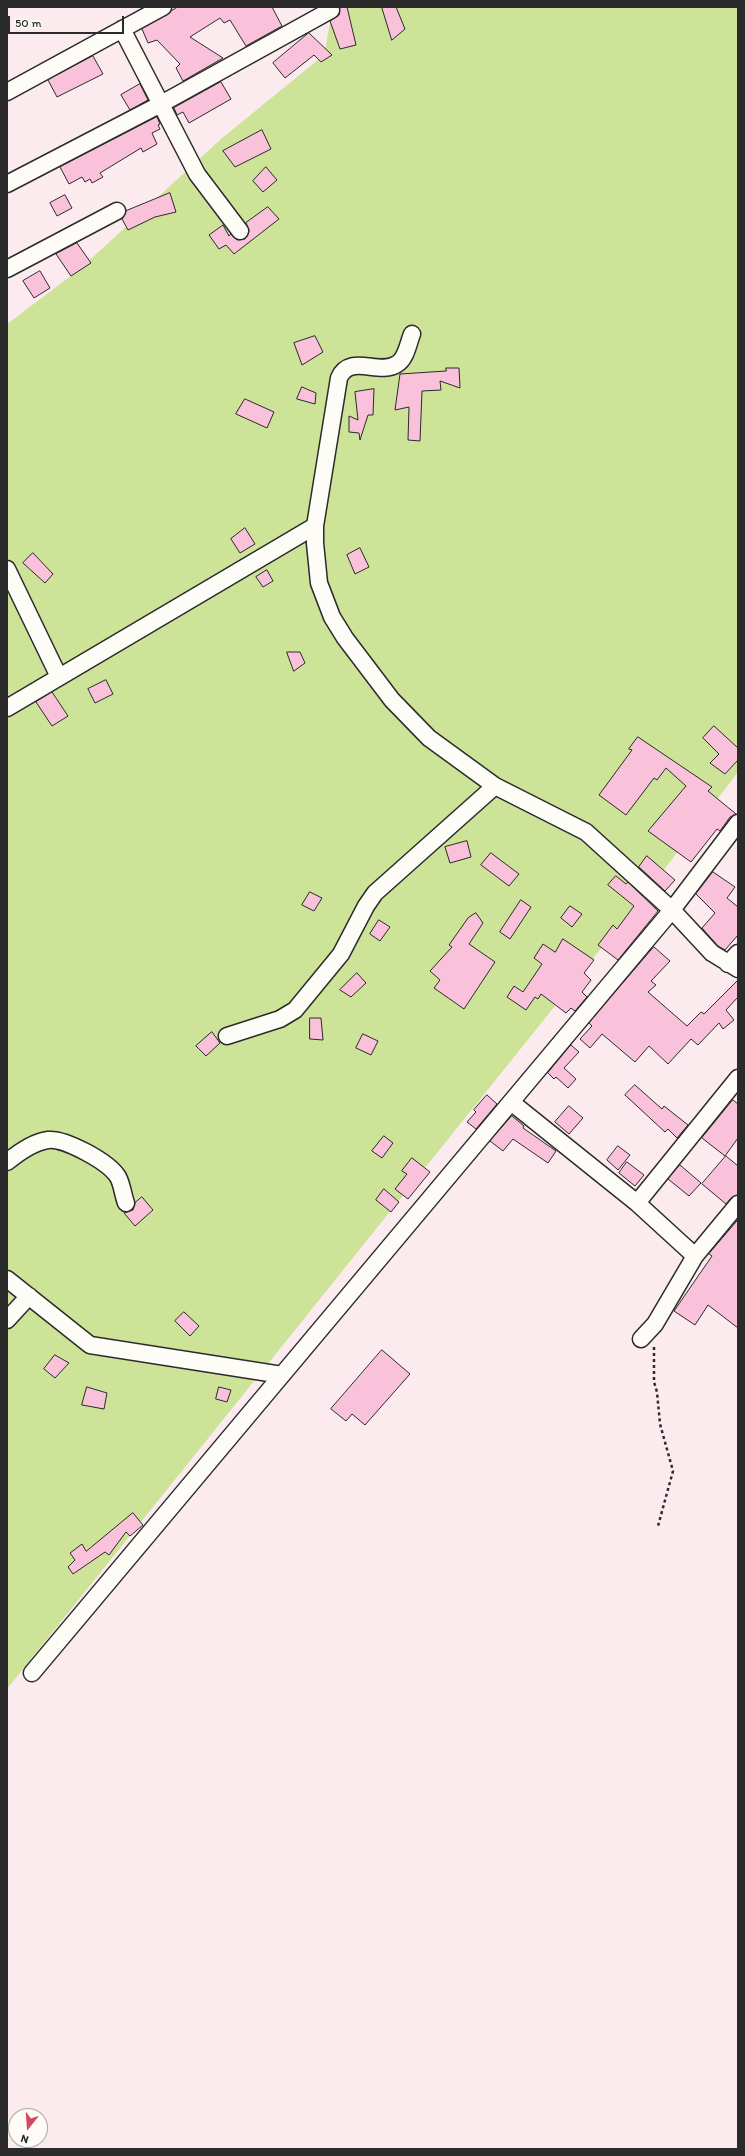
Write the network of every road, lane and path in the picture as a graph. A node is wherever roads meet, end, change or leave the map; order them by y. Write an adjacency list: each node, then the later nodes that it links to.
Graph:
1 (163, 7): 3 (street)
2 (331, 10): 5 (street)
3 (122, 29): 4 (street); 5 (street)
4 (7, 92)
5 (161, 104): 6 (street); 8 (street)
6 (7, 184)
7 (117, 211): 9 (street)
8 (240, 231)
9 (8, 267)
10 (412, 334): 11 (street)
11 (315, 526): 13 (street); 15 (street)
12 (7, 568): 13 (street)
13 (59, 677): 14 (street)
14 (7, 708)
15 (495, 786): 17 (street); 19 (street)
16 (738, 823): 17 (street)
17 (672, 910): 18 (street); 21 (street)
18 (735, 962)
19 (227, 1036)
20 (738, 1078): 24 (street)
21 (511, 1102): 24 (street); 32 (street)
22 (7, 1162): 23 (street)
23 (126, 1203)
24 (637, 1203): 26 (street)
25 (738, 1204): 26 (street)
26 (695, 1256): 30 (street)
27 (7, 1279): 28 (street)
28 (29, 1296): 29 (street); 32 (street)
29 (7, 1320)
30 (655, 1324): 31 (street); 33 (path)
31 (642, 1339)
32 (282, 1375): 34 (street)
33 (658, 1526)
34 (32, 1673)

